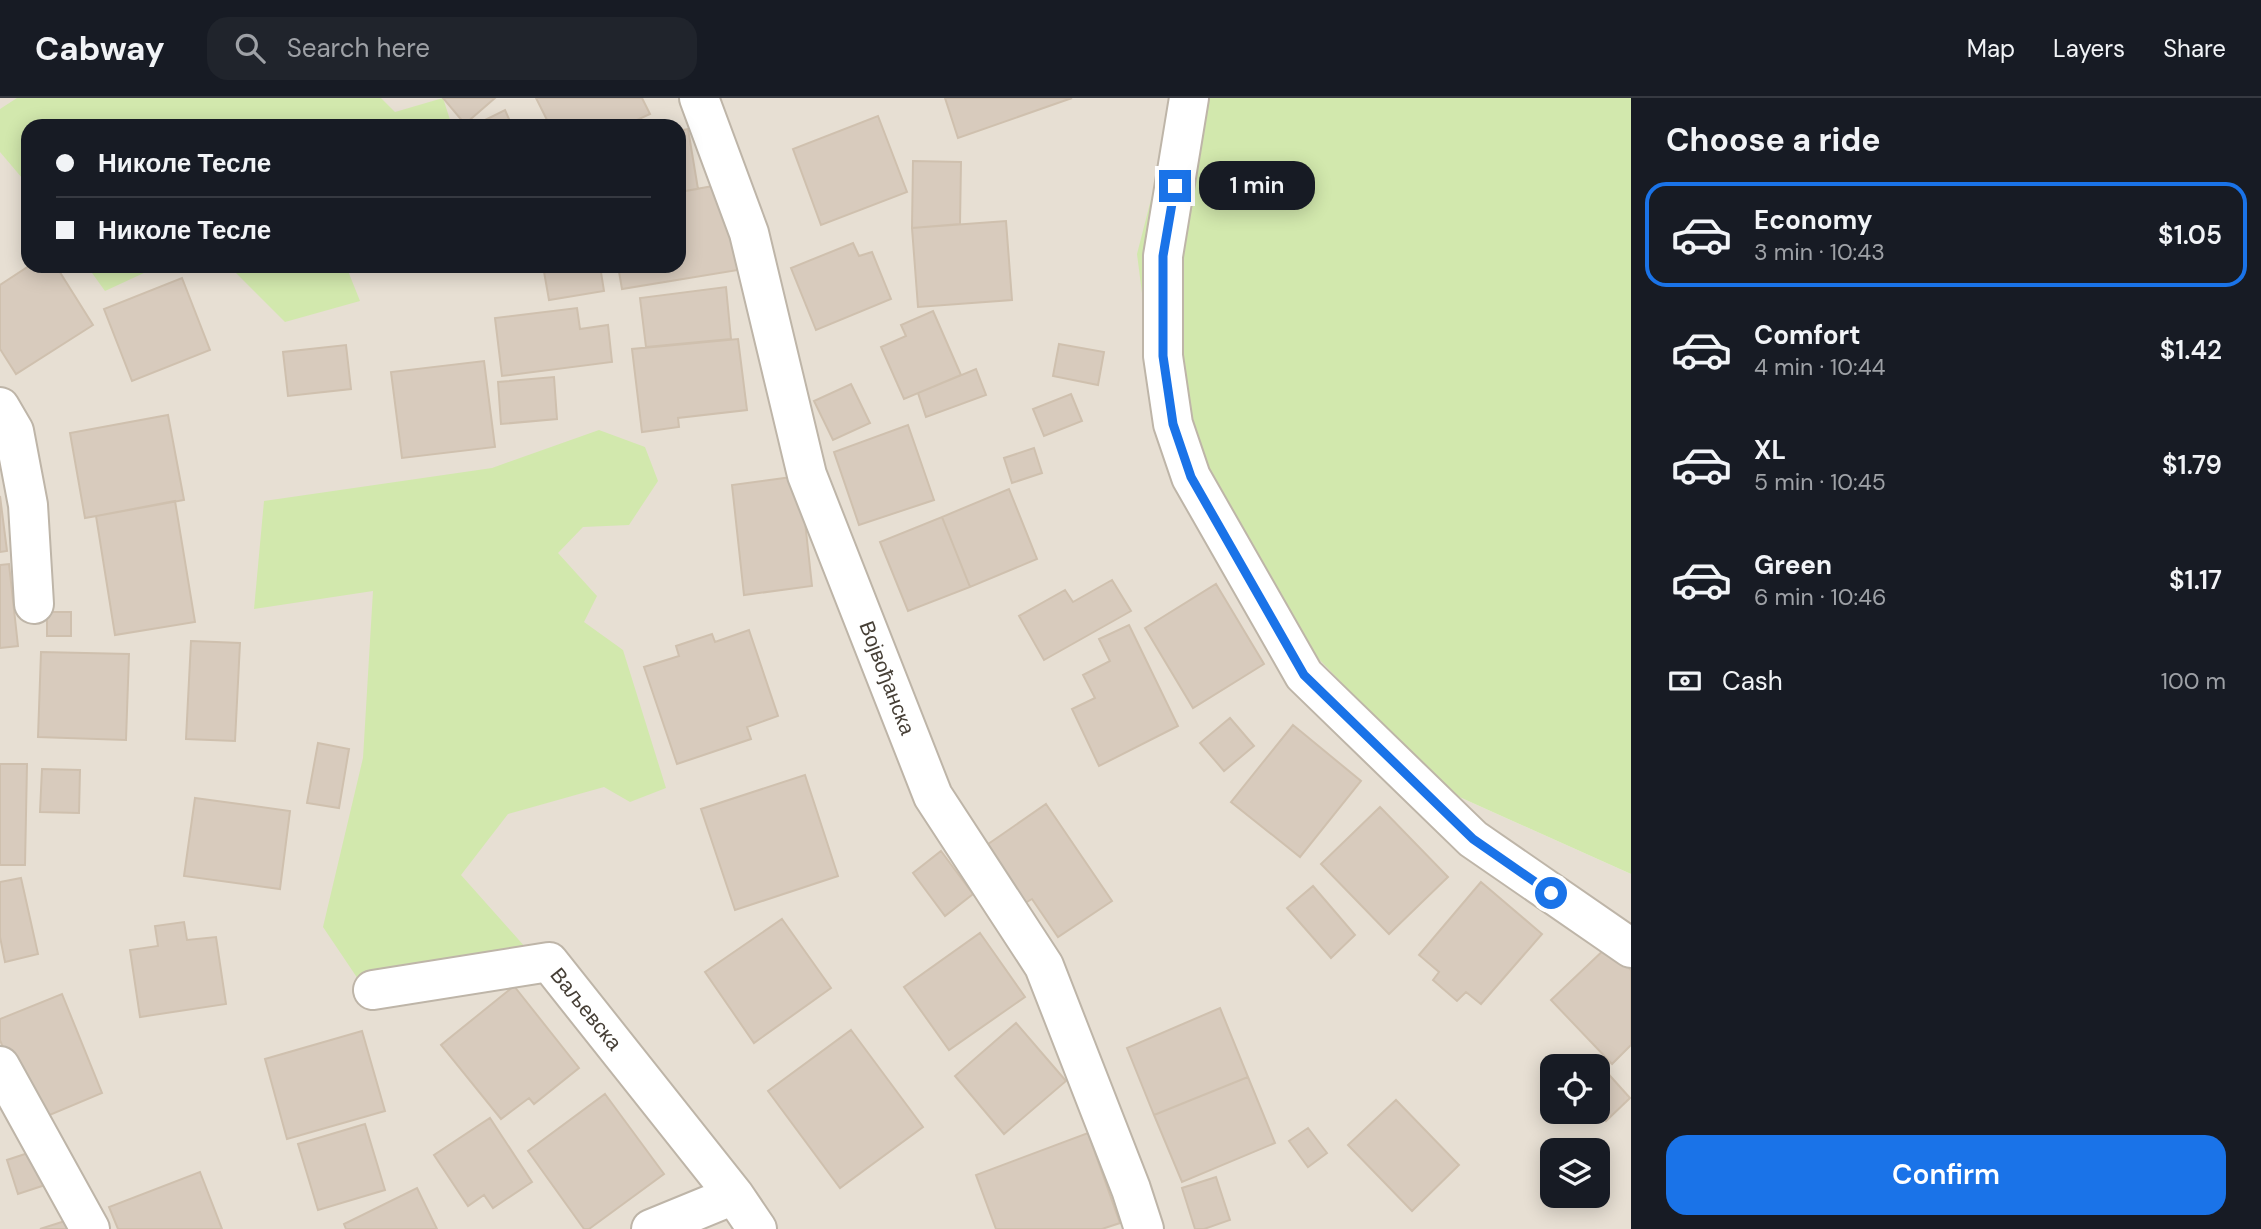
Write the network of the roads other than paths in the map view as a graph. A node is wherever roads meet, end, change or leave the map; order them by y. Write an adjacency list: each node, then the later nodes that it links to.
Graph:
1 (699, 98): 12 (street, Војвођанска)
2 (1189, 98): 5 (street)
3 (0, 407): 4 (street)
4 (34, 604)
5 (1631, 948)
6 (373, 990): 8 (street, Ваљевска)
7 (0, 1066): 9 (street)
8 (734, 1195): 10 (street); 11 (street, Ваљевска)
9 (90, 1229)
10 (651, 1229)
11 (757, 1229)
12 (1144, 1229)

